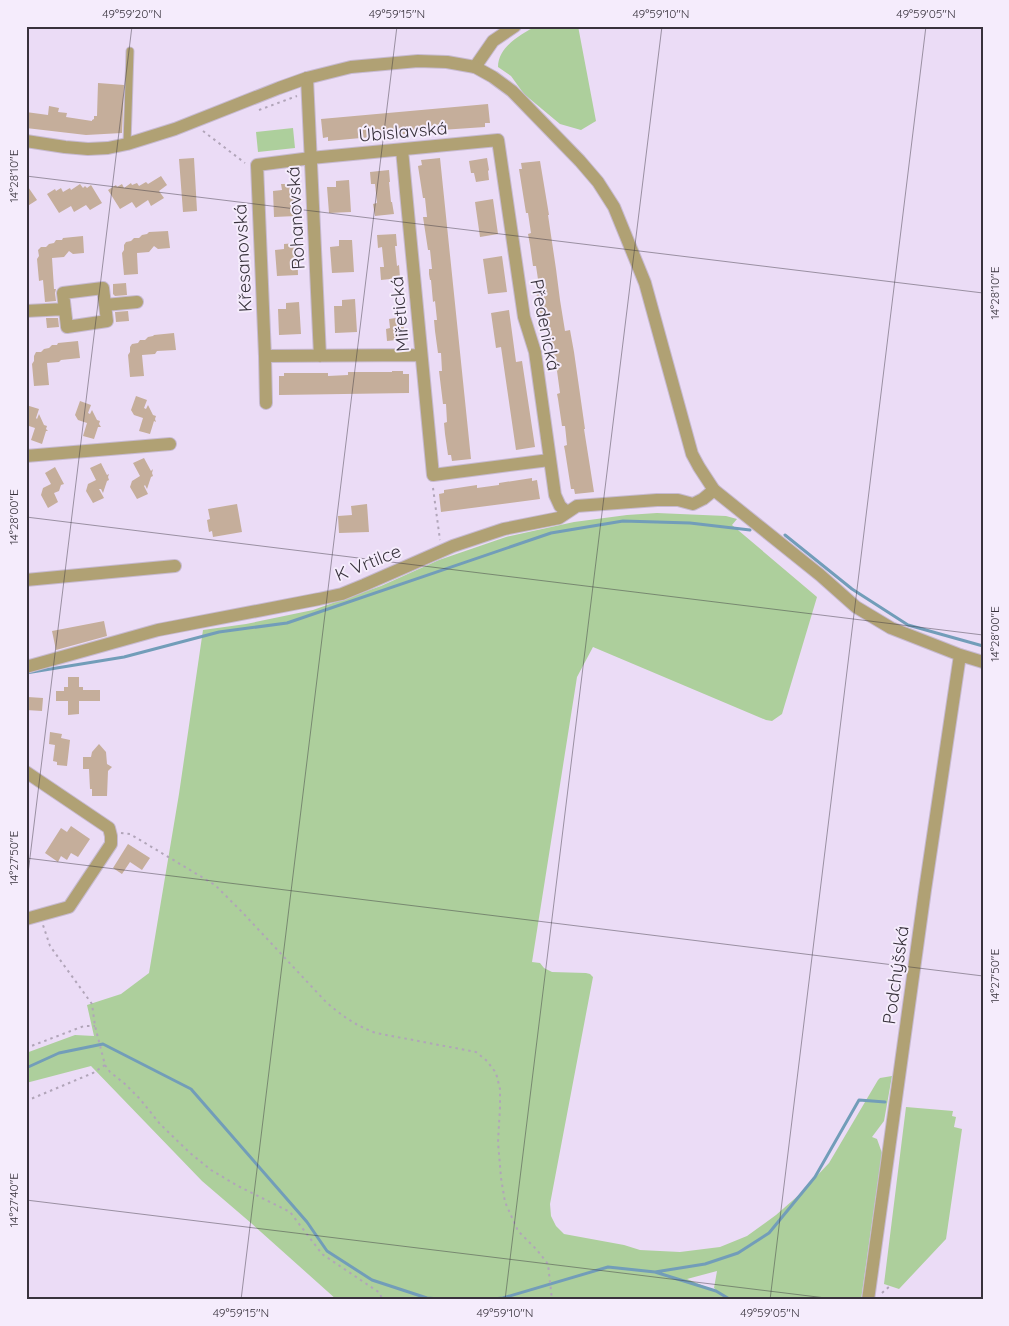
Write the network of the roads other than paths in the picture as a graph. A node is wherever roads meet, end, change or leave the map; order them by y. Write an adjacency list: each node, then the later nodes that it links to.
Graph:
1 (514, 26): 3 (street)
2 (130, 51): 7 (lane)
3 (475, 67): 4 (street); 21 (street)
4 (306, 78): 7 (street); 9 (street, Rohanovská)
5 (498, 140): 8 (street, Úbislavská); 20 (street, Předenická)
6 (26, 141): 7 (street)
7 (127, 144)
8 (402, 150): 9 (street, Úbislavská); 14 (street, Miřetická)
9 (310, 158): 15 (street, Křesanovská); 16 (street, Rohanovská)
10 (137, 302): 11 (street)
11 (105, 305): 12 (street); 12 (street)
12 (65, 308): 13 (street)
13 (26, 311)
14 (421, 355): 16 (street); 20 (street, Miřetická)
15 (265, 356): 16 (street); 17 (street, Křesanovská)
16 (320, 356)
17 (266, 403)
18 (170, 444): 19 (street)
19 (26, 456)
20 (549, 460): 22 (street, Předenická)
21 (714, 490): 22 (street, K Vrtilce); 25 (street)
22 (566, 512): 27 (street, K Vrtilce)
23 (175, 566): 24 (street)
24 (26, 580)
25 (960, 655): 26 (street); 30 (street, Podchýšská)
26 (983, 662)
27 (26, 667)
28 (26, 772): 29 (street)
29 (26, 919)
30 (874, 1297)

